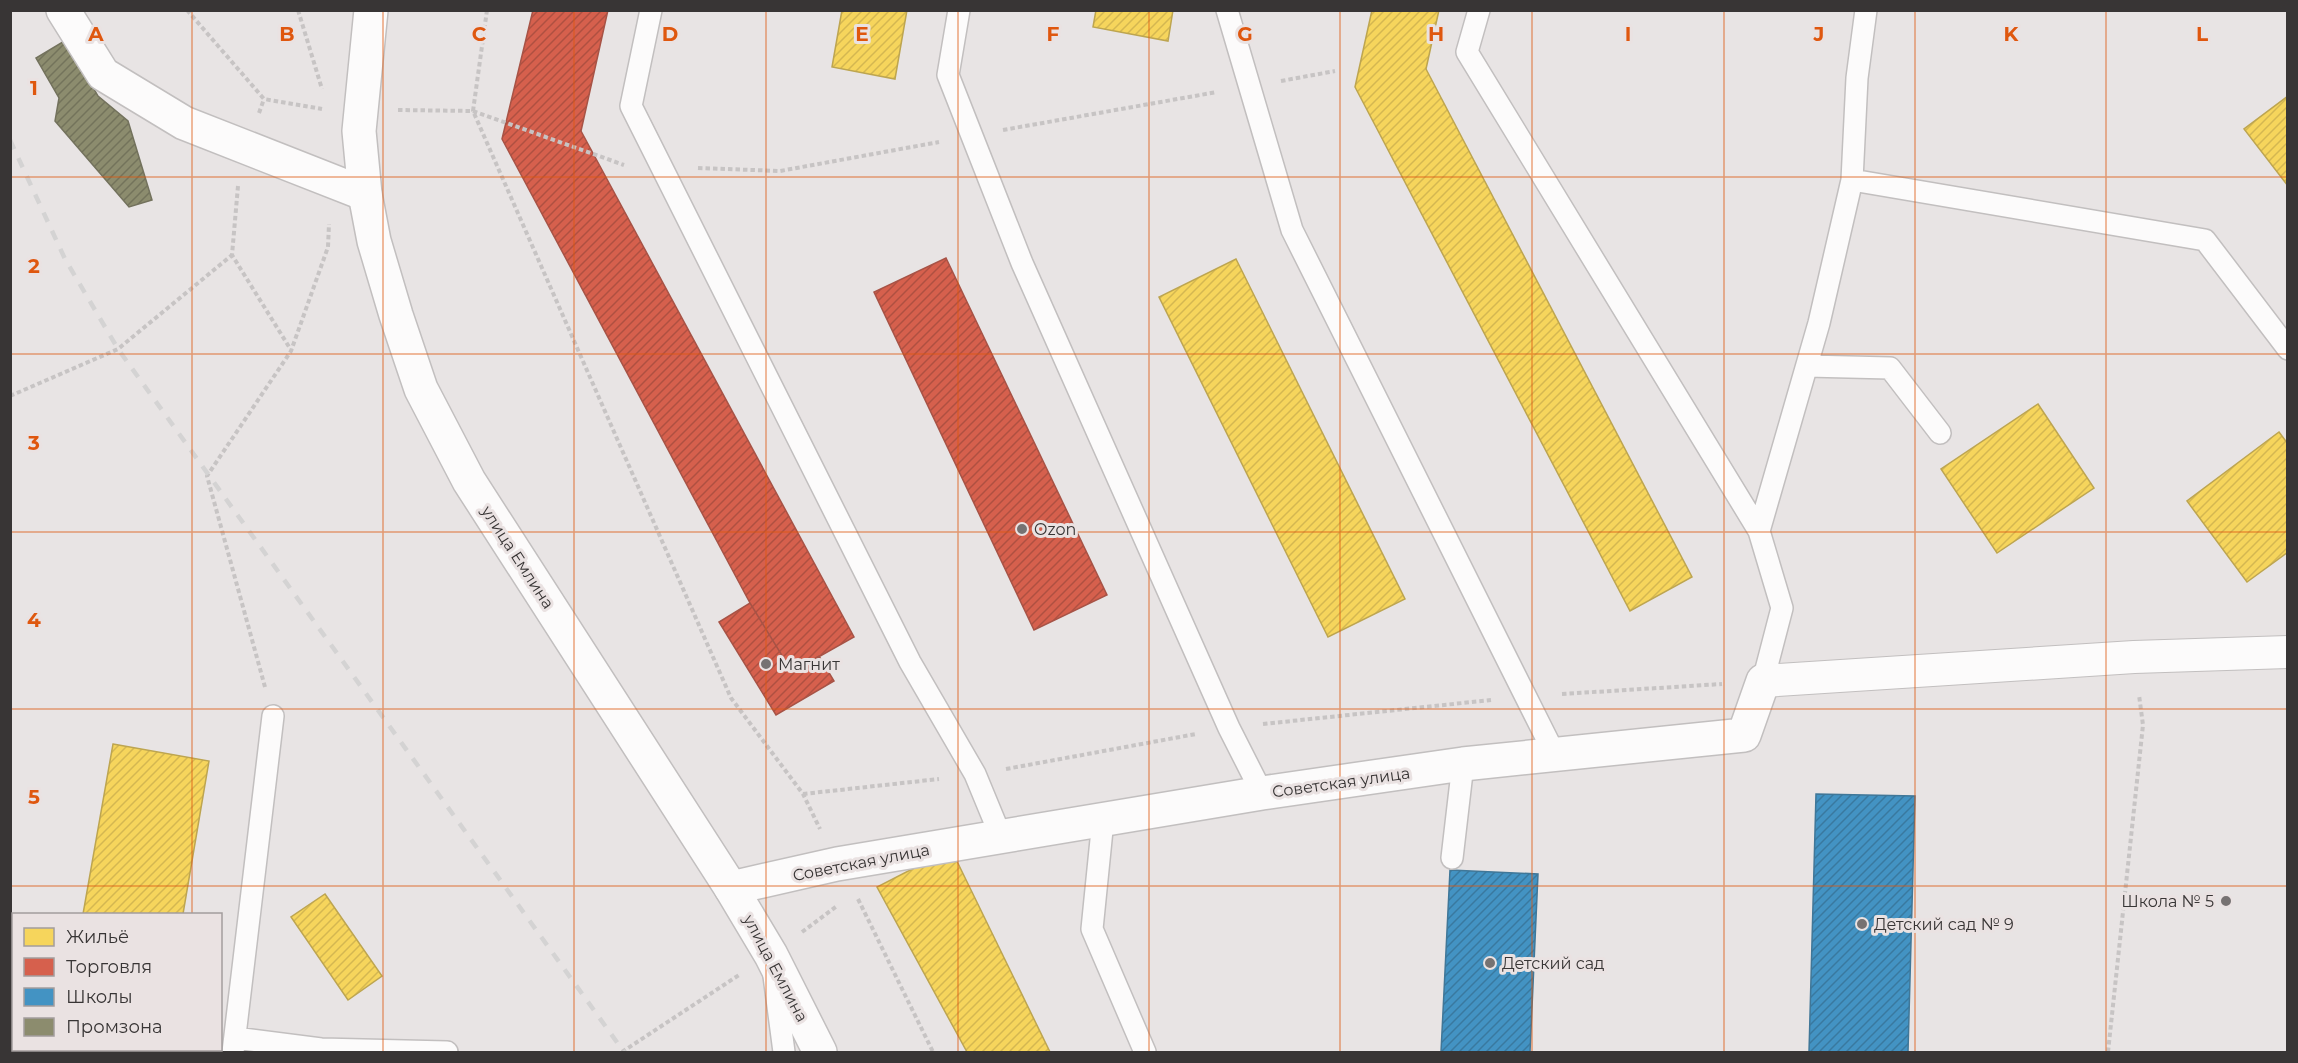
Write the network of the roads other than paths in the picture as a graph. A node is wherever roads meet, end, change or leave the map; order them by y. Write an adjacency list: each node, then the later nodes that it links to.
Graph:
1 (63, 10): 9 (street)
2 (371, 10): 9 (street, улица Емлина)
3 (651, 10): 21 (lane)
4 (959, 10): 19 (lane)
5 (1227, 10): 17 (lane)
6 (1479, 10): 13 (lane, Советская улица)
7 (1866, 10): 8 (lane)
8 (1852, 180): 10 (lane); 11 (lane)
9 (365, 194): 23 (street, улица Емлина)
10 (2288, 349)
11 (1807, 366): 12 (lane); 13 (lane)
12 (1940, 433)
13 (1759, 531): 15 (lane, Советская улица)
14 (2288, 652): 15 (street)
15 (1763, 681): 17 (street, Советская улица)
16 (273, 716): 25 (lane)
17 (1555, 755): 18 (street, Советская улица)
18 (1463, 765): 19 (street, Советская улица); 22 (lane)
19 (1262, 793): 20 (street, Советская улица)
20 (1103, 820): 21 (street, Советская улица); 30 (lane)
21 (1001, 837): 23 (street, Советская улица)
22 (1452, 858)
23 (731, 888): 24 (street, улица Емлина)
24 (771, 955): 28 (lane); 29 (street, улица Емлина)
25 (234, 1046): 26 (lane)
26 (321, 1051): 27 (lane)
27 (447, 1053)
28 (784, 1053)
29 (820, 1053)
30 (1145, 1053)

